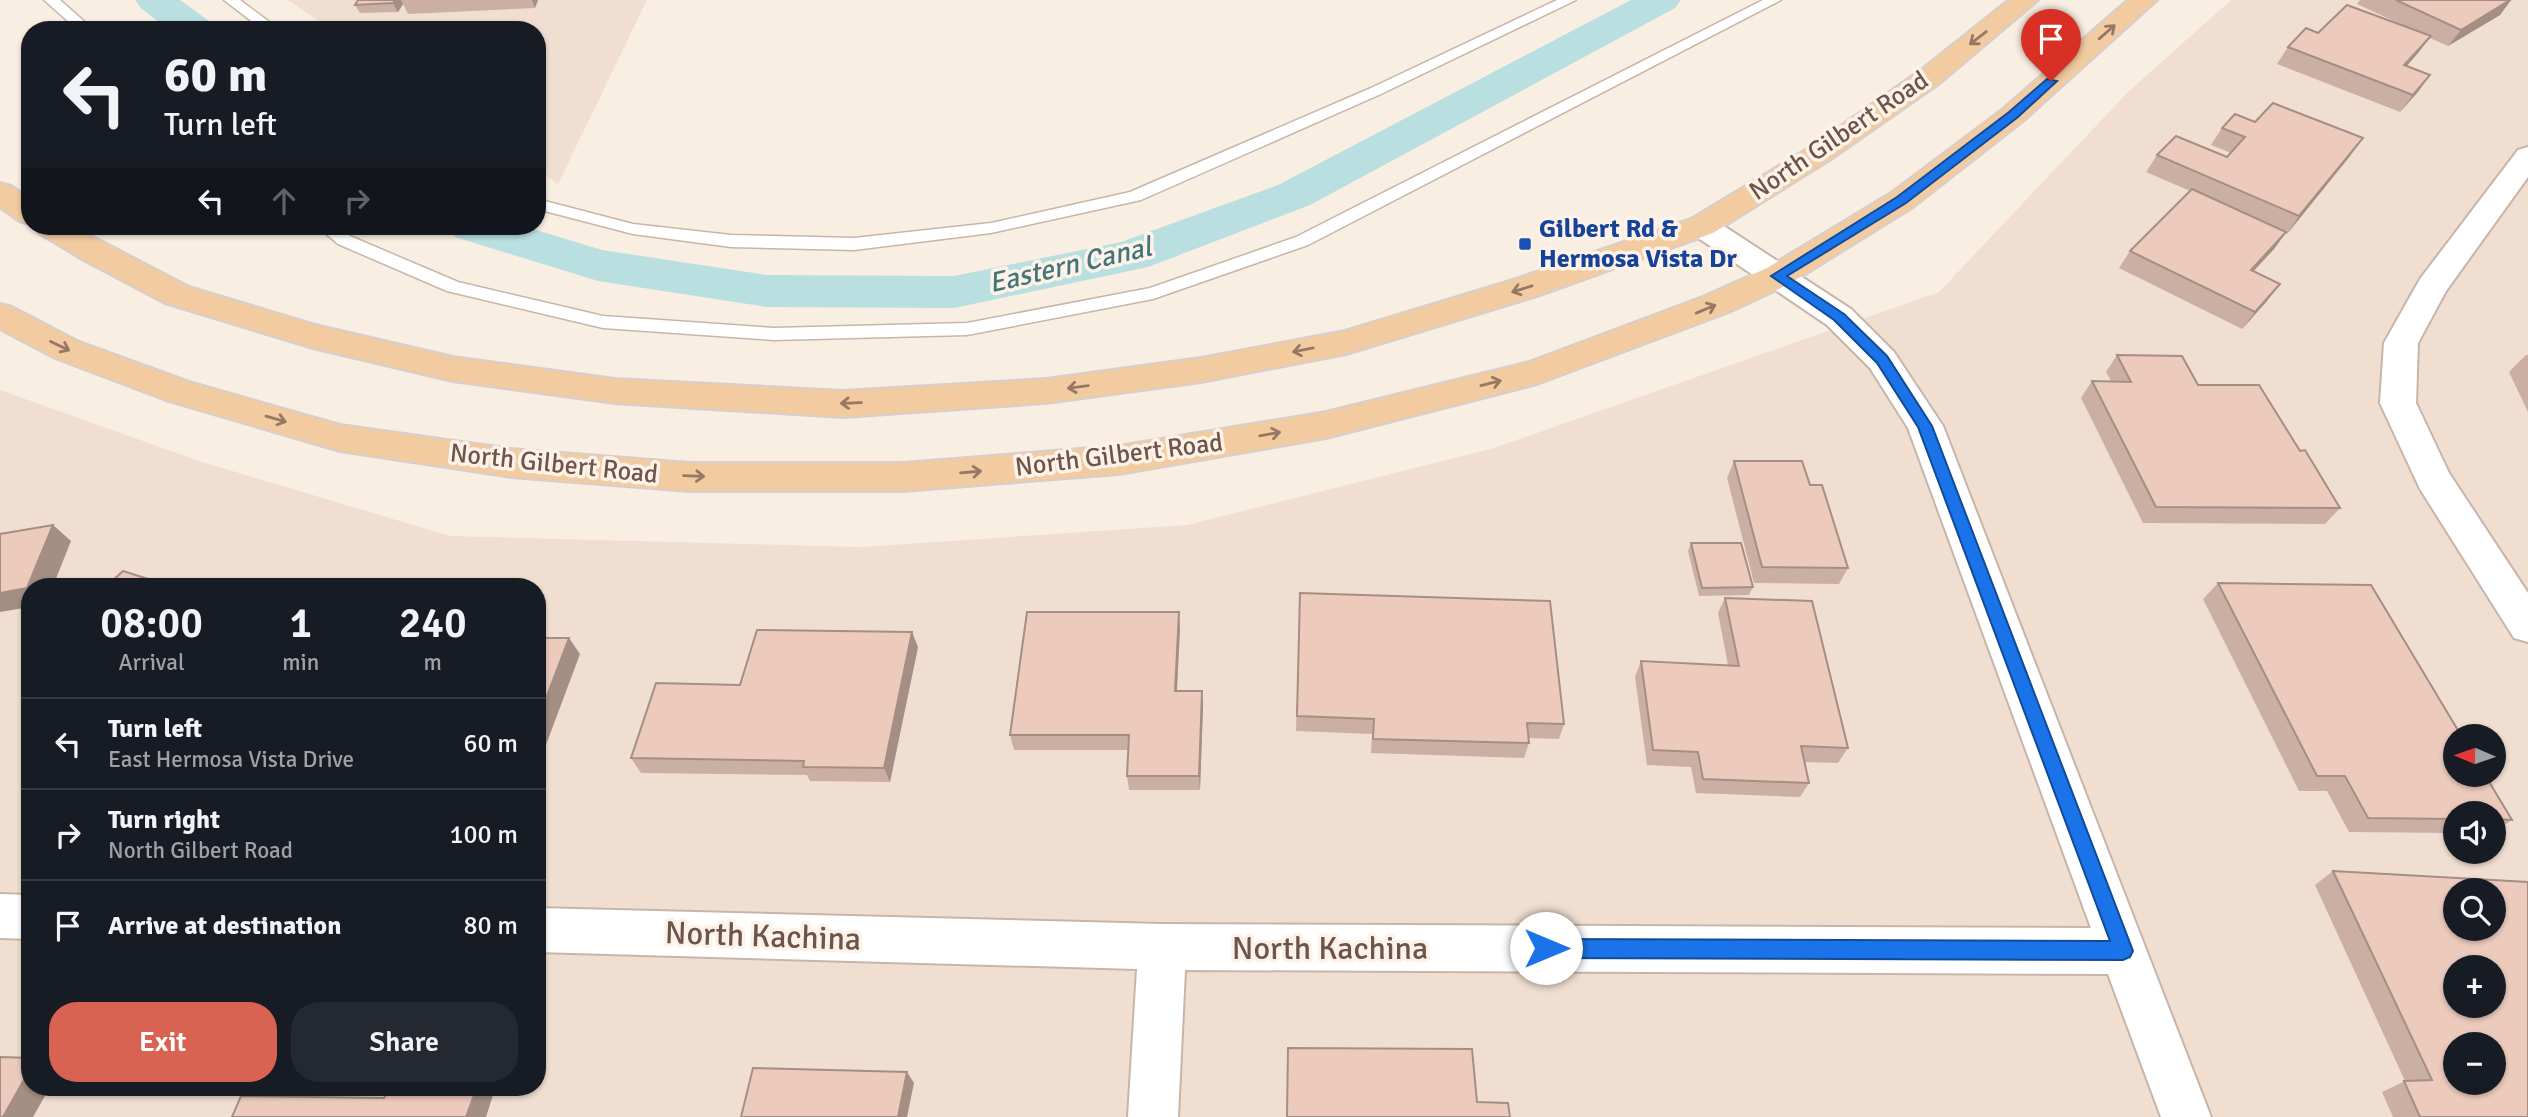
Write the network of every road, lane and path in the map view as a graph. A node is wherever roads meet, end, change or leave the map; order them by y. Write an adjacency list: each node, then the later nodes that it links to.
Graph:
1 (51, 0): 7 (lane)
2 (232, 0): 8 (lane)
3 (1569, 0): 11 (lane)
4 (1774, 0): 15 (lane)
5 (2025, 0): 13 (main road, North Gilbert Road, one-way to 13)
6 (2144, 0): 16 (main road, North Gilbert Road, one-way to 6)
7 (76, 21)
8 (261, 21)
9 (2528, 156): 18 (street)
10 (0, 192): 12 (main road)
11 (546, 206)
12 (21, 207)
13 (1702, 226): 14 (main road, North Gilbert Road, one-way to 14); 16 (street)
14 (65, 235)
15 (338, 235)
16 (1778, 276): 17 (main road, North Gilbert Road, one-way to 16); 23 (street)
17 (0, 315)
18 (2528, 626)
19 (0, 916): 20 (street)
20 (21, 917)
21 (546, 930): 22 (street, North Kachina)
22 (1162, 947): 23 (street, North Kachina); 24 (street)
23 (2123, 951): 25 (street)
24 (1153, 1117)
25 (2186, 1117)

